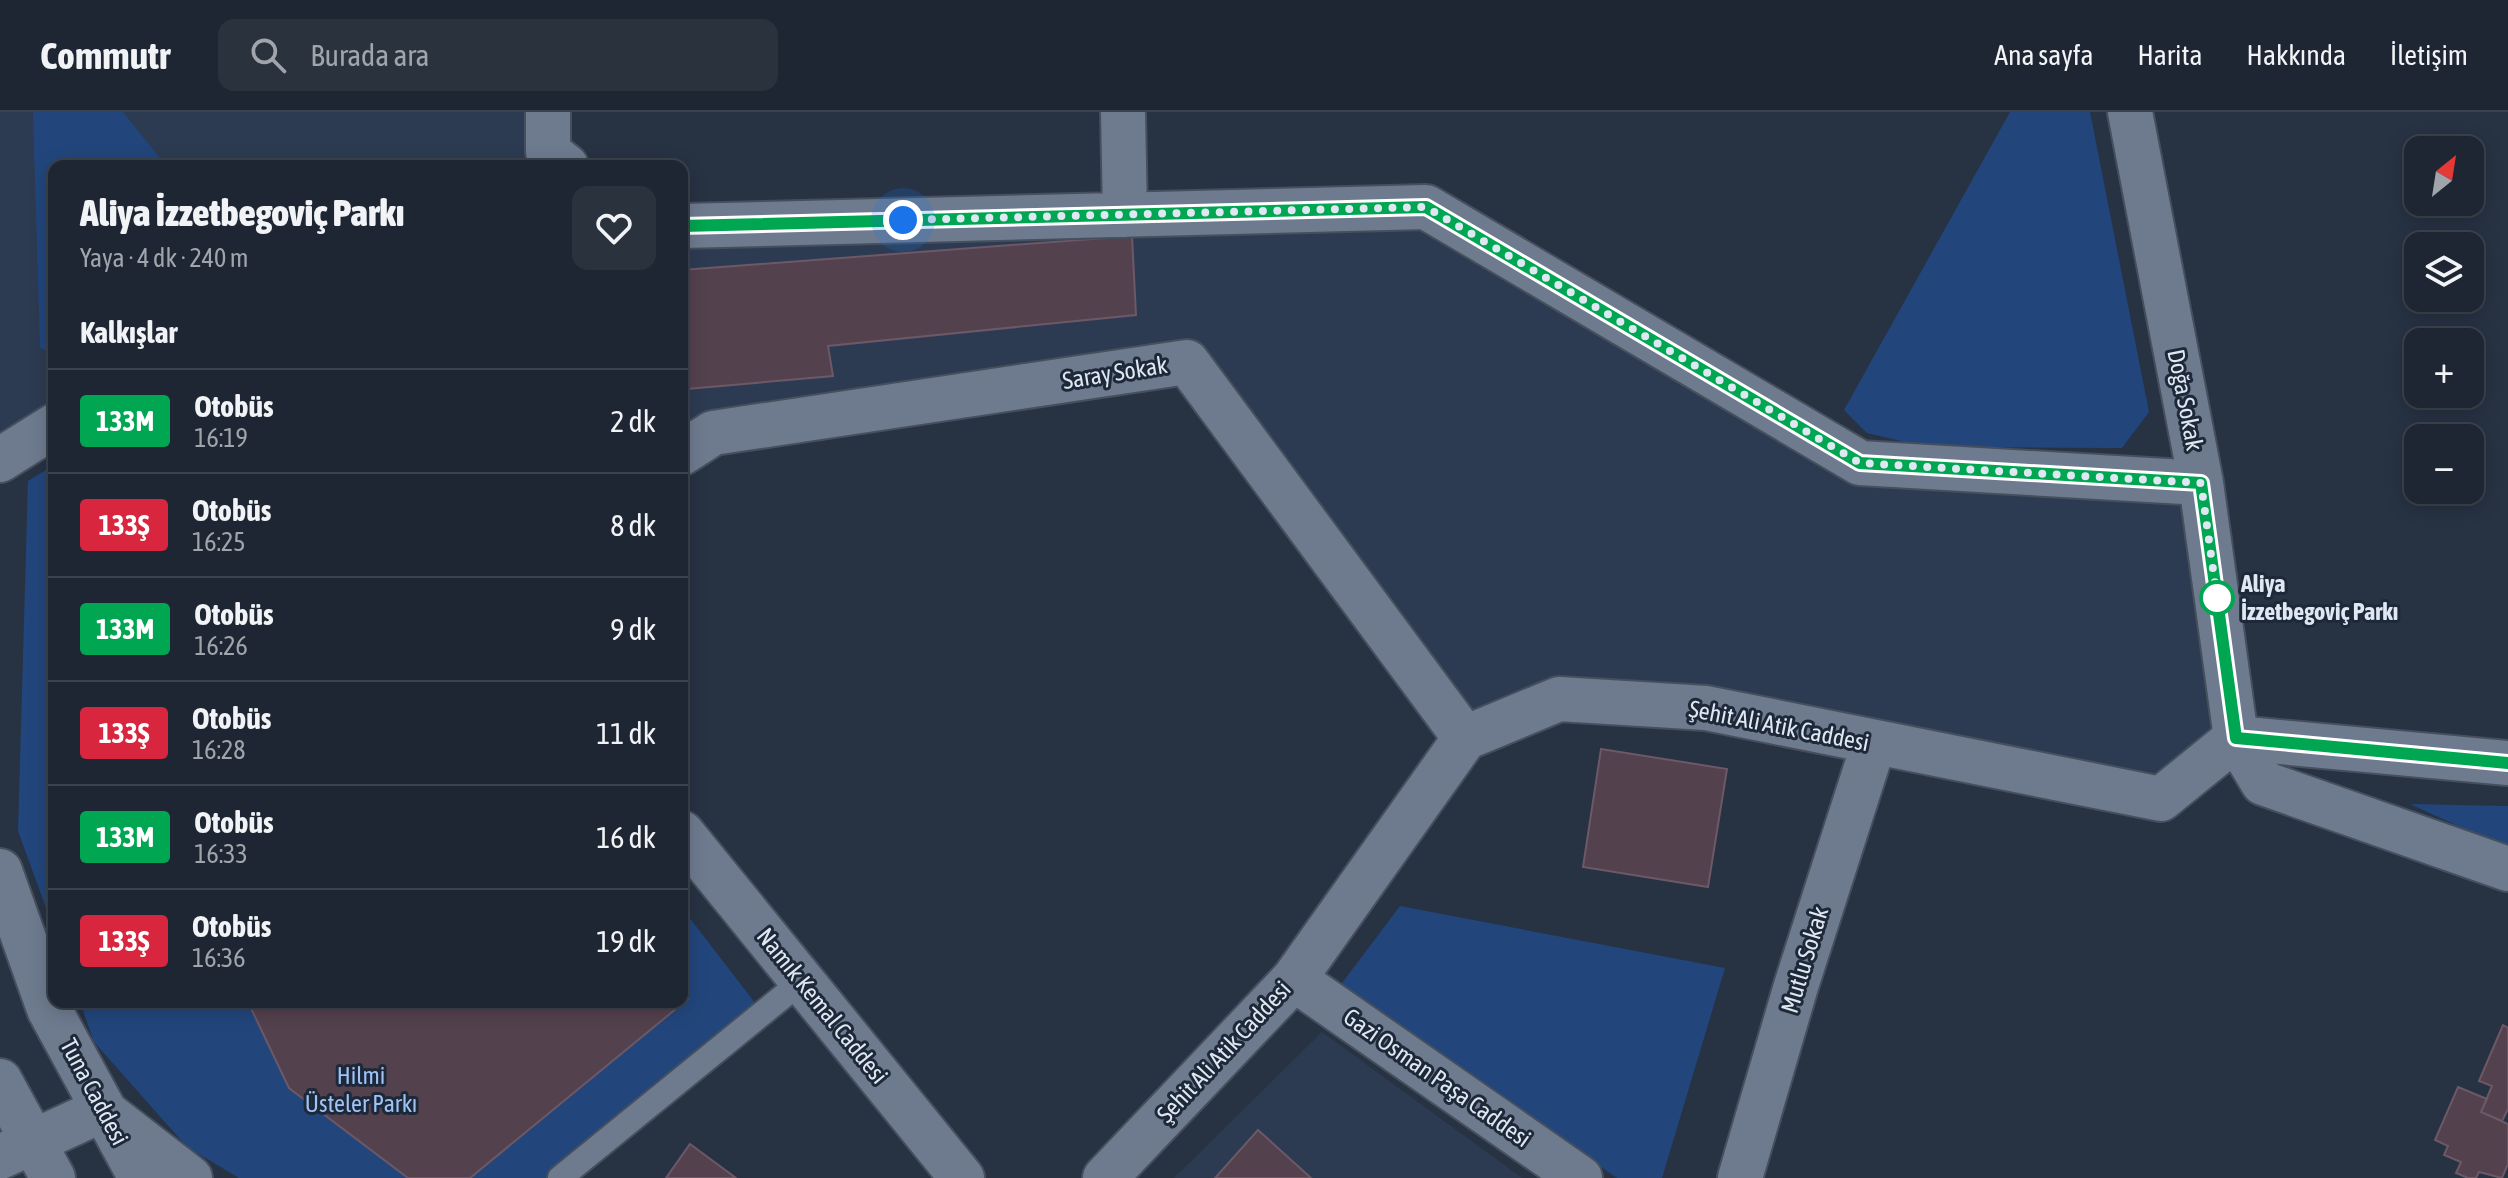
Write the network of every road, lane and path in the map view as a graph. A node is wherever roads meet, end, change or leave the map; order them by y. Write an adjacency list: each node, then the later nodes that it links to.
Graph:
1 (548, 112): 4 (street)
2 (1123, 112): 5 (street)
3 (2130, 112): 10 (street, Doğa Sokak)
4 (558, 160)
5 (1125, 215): 6 (street); 10 (street)
6 (688, 226)
7 (48, 430): 9 (street)
8 (688, 449): 11 (street, Saray Sokak)
9 (0, 460)
10 (2201, 483): 12 (street, Doğa Sokak)
11 (1465, 738): 13 (street, Şehit Ali Atik Caddesi); 18 (street, Şehit Ali Atik Caddesi)
12 (2236, 738): 13 (street, Şehit Ali Atik Caddesi); 14 (street); 16 (street)
13 (1874, 743): 31 (street, Mutlu Sokak)
14 (2508, 763)
15 (688, 840): 19 (street, Namık Kemal Caddesi)
16 (2508, 869)
17 (0, 871): 20 (street, Tuna Caddesi)
18 (1294, 979): 29 (street, Şehit Ali Atik Caddesi); 30 (street, Gazi Osman Paşa Caddesi)
19 (802, 981): 27 (lane); 28 (street, Namık Kemal Caddesi)
20 (48, 1006)
21 (49, 1008): 23 (street, Tuna Caddesi)
22 (0, 1081): 24 (street)
23 (102, 1110): 24 (street); 25 (street, Tuna Caddesi); 26 (street)
24 (29, 1159)
25 (141, 1178)
26 (190, 1178)
27 (560, 1178)
28 (962, 1178)
29 (1105, 1178)
30 (1580, 1178)
31 (1740, 1178)

